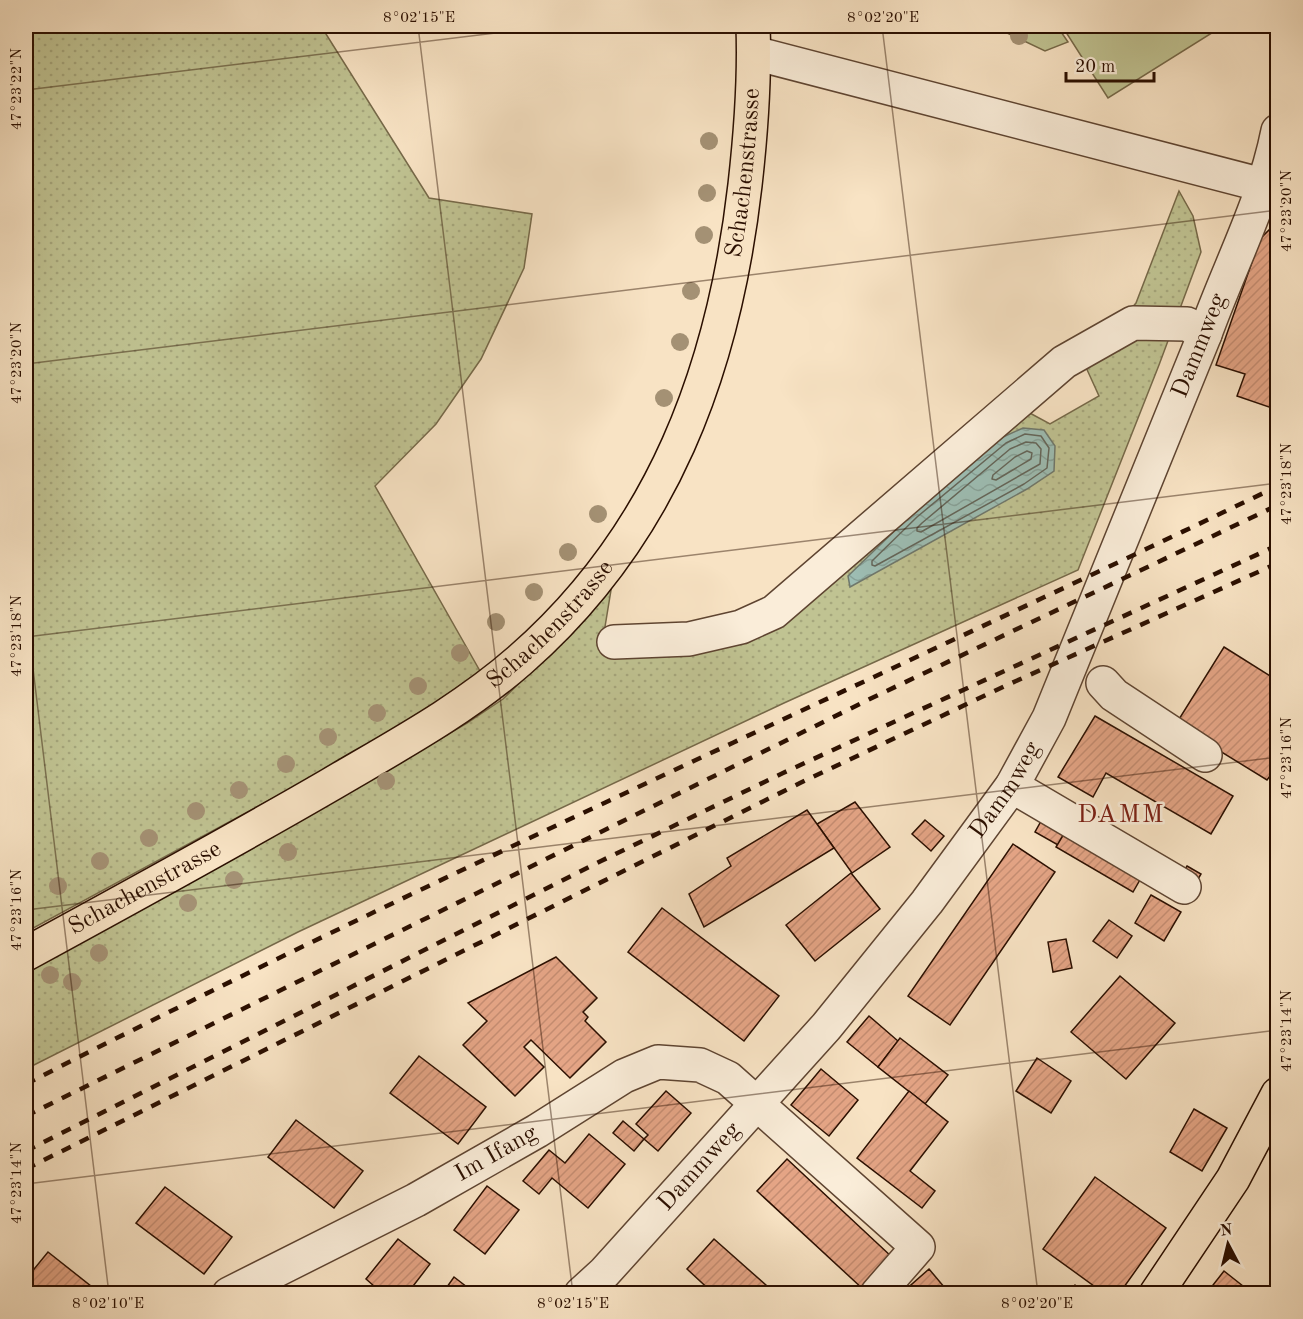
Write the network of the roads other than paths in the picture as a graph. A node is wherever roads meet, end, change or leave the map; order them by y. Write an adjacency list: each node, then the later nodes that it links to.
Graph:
1 (753, 39): 3 (street); 10 (main road, Schachenstrasse)
2 (1278, 132): 3 (street, Dammweg)
3 (1271, 187): 4 (street, Dammweg)
4 (1205, 334): 5 (street); 8 (street, Dammweg)
5 (614, 642)
6 (1103, 683): 7 (street)
7 (1204, 755)
8 (1012, 786): 9 (street); 12 (street, Dammweg)
9 (1184, 887)
10 (26, 954)
11 (1278, 1094): 16 (main road)
12 (758, 1104): 13 (street, Im Ifang); 14 (street, Dammweg); 15 (street, Im Ifang)
13 (229, 1293)
14 (581, 1293)
15 (877, 1293)
16 (1156, 1293)

